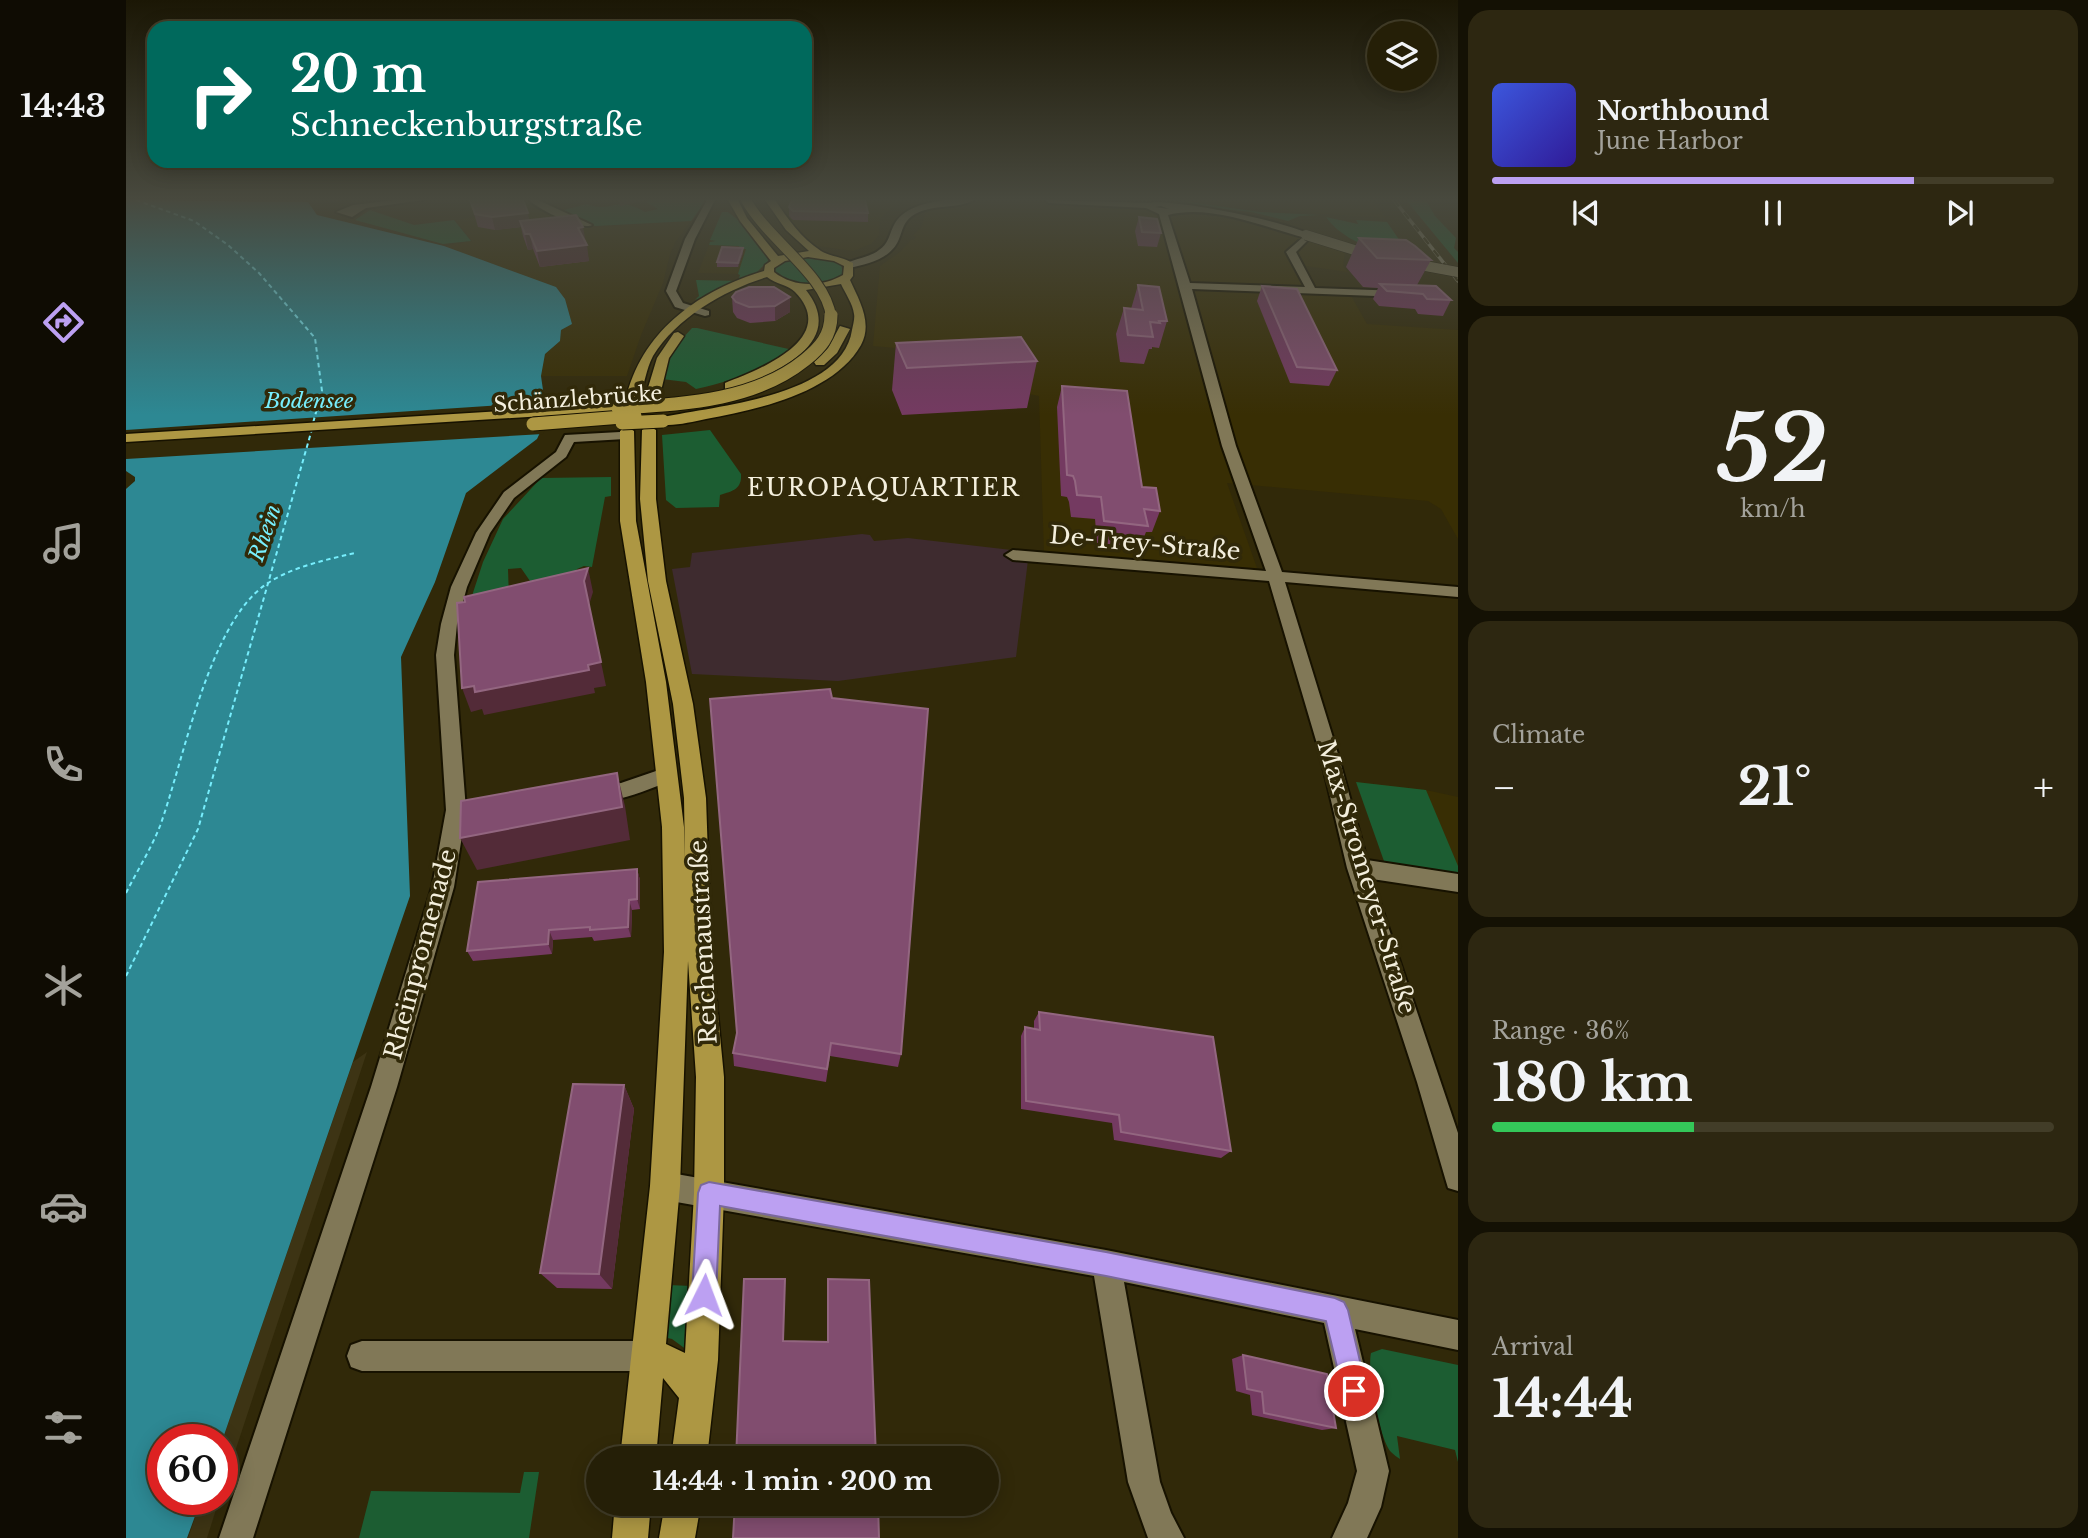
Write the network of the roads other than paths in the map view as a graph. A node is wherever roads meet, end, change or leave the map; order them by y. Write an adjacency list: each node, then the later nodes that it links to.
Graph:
1 (678, 272): 17 (street)
2 (805, 272): 21 (main road, Schänzlebrücke, bridge)
3 (818, 272): 16 (main road)
4 (849, 272): 8 (main road)
5 (1182, 272): 11 (street, Max-Stromeyer-Straße)
6 (1302, 272): 12 (street)
7 (769, 273): 9 (main road); 17 (main road)
8 (844, 279): 10 (main road); 22 (main road, bridge)
9 (780, 281): 10 (main road); 13 (main road)
10 (796, 285): 15 (main road)
11 (1186, 286): 12 (street); 27 (street, Max-Stromeyer-Straße)
12 (1312, 291): 14 (street)
13 (739, 292): 15 (main road); 17 (main road)
14 (1417, 295)
15 (808, 299): 21 (main road, bridge)
16 (839, 299)
17 (699, 312): 19 (main road); 19 (main road)
18 (845, 316): 22 (main road, Schänzlebrücke, bridge)
19 (638, 380): 20 (main road)
20 (635, 394)
21 (618, 408): 24 (main road, Schänzlebrücke)
22 (533, 424): 25 (main road, Schänzlebrücke)
23 (635, 432): 34 (main road, Reichenaustraße); 35 (main road, Reichenaustraße); 46 (street, Rheinpromenade)
24 (126, 438)
25 (126, 450)
26 (1013, 555): 27 (street, De-Trey-Straße)
27 (1275, 576): 28 (street); 31 (street, Max-Stromeyer-Straße)
28 (1458, 592)
29 (656, 779): 30 (street)
30 (581, 795)
31 (1358, 868): 32 (street); 33 (street, Max-Stromeyer-Straße)
32 (1458, 883)
33 (1458, 1178)
34 (665, 1185): 35 (street); 40 (main road, Reichenaustraße)
35 (709, 1193): 36 (street); 41 (main road, Reichenaustraße)
36 (1106, 1264): 37 (street); 49 (street)
37 (1335, 1310): 38 (street); 50 (street)
38 (1458, 1335)
39 (362, 1356): 40 (street)
40 (648, 1356): 41 (main road); 42 (main road, Reichenaustraße)
41 (697, 1395): 43 (main road, Reichenaustraße)
42 (639, 1446)
43 (691, 1446)
44 (632, 1516): 47 (main road)
45 (681, 1516): 48 (main road)
46 (236, 1538)
47 (630, 1538)
48 (677, 1538)
49 (1167, 1538)
50 (1349, 1538)

